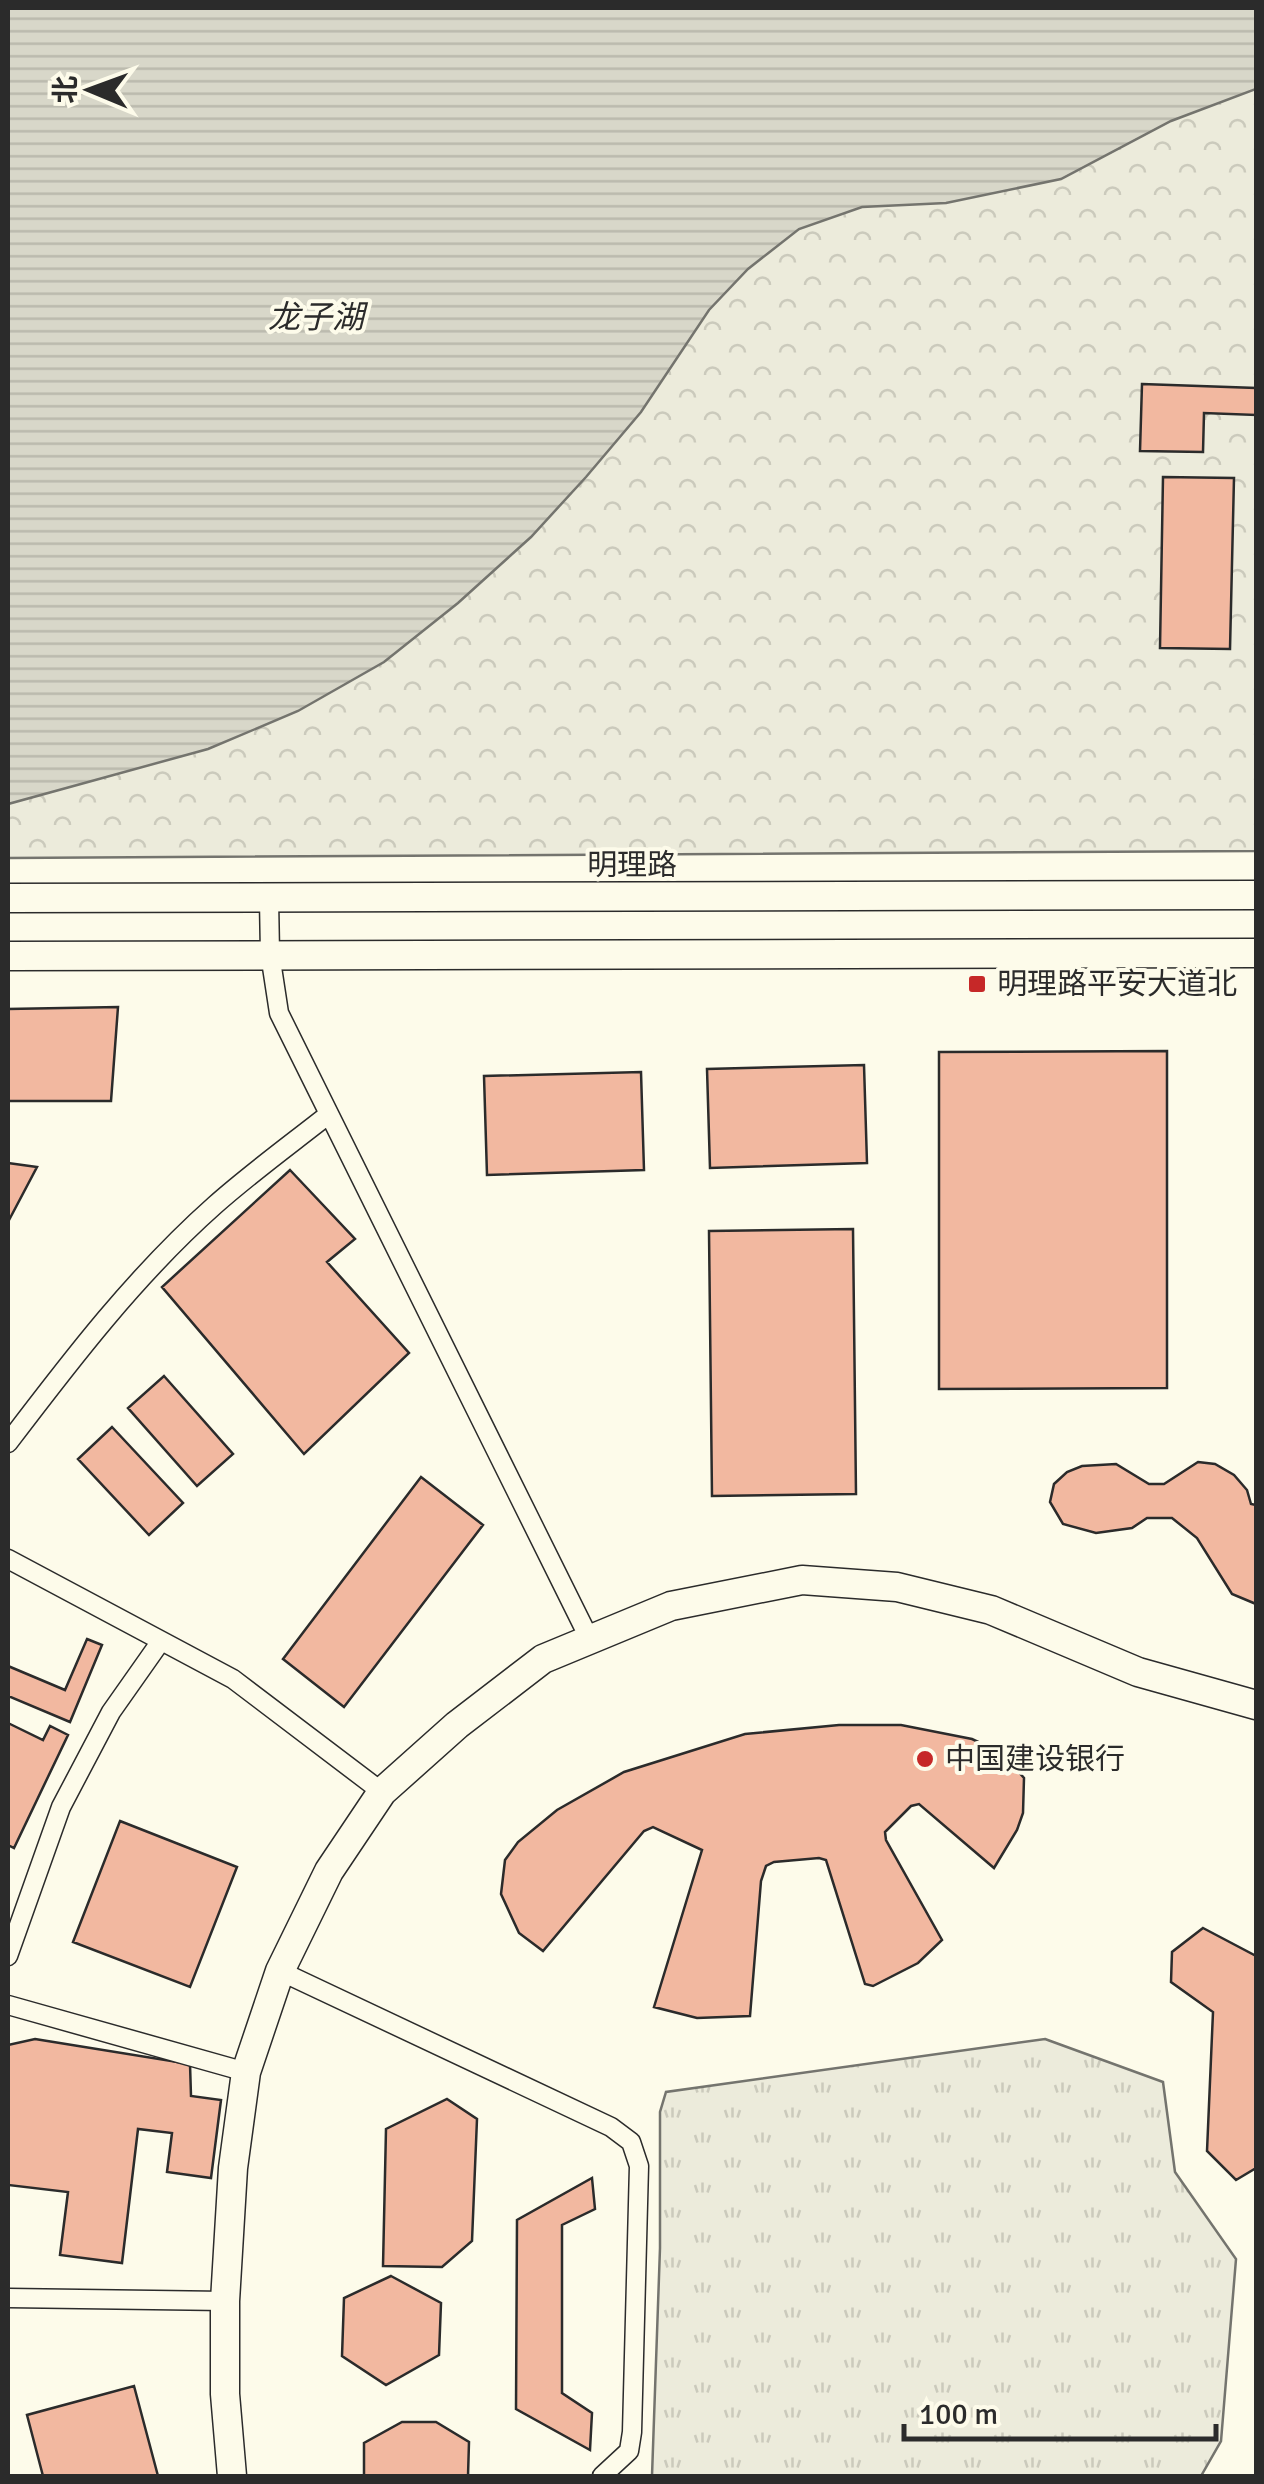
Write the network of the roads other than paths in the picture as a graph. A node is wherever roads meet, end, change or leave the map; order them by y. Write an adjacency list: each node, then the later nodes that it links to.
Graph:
1 (1256, 895): 3 (main road, 明理路)
2 (8, 898): 3 (main road, 明理路)
3 (269, 899): 5 (street)
4 (1256, 953): 5 (main road)
5 (270, 954): 6 (main road); 7 (street)
6 (8, 956)
7 (329, 1114): 8 (street); 10 (street)
8 (8, 1443)
9 (8, 1559): 11 (street)
10 (590, 1640): 12 (main road); 13 (main road)
11 (161, 1641): 13 (street); 14 (street)
12 (1256, 1705)
13 (382, 1792): 15 (main road)
14 (8, 1956)
15 (280, 1971): 17 (main road); 21 (street)
16 (8, 2005): 17 (street)
17 (246, 2072): 19 (main road)
18 (8, 2298): 19 (street)
19 (225, 2301): 20 (main road)
20 (232, 2476)
21 (602, 2476)

